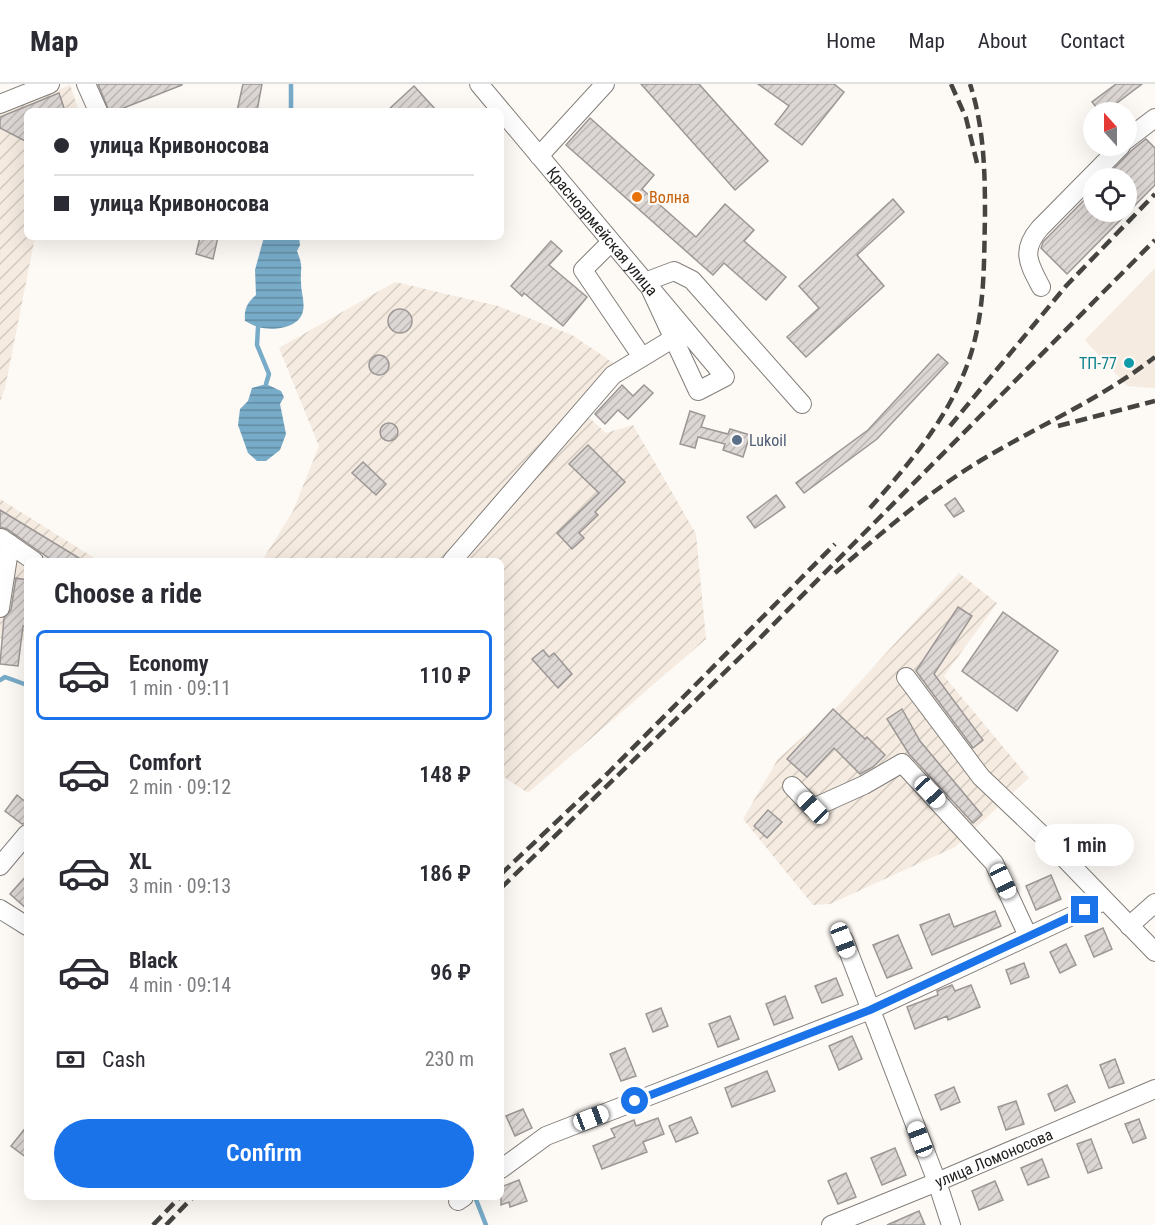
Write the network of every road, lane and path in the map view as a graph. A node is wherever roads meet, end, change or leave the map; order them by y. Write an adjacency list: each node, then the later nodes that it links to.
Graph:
1 (50, 84): 5 (street)
2 (86, 84): 6 (street)
3 (479, 84): 7 (street, Красноармейская улица)
4 (605, 84): 11 (street)
5 (0, 104)
6 (97, 108)
7 (499, 108)
8 (504, 114): 11 (street, Красноармейская улица)
9 (1155, 118): 10 (street)
10 (1137, 132)
11 (539, 156): 13 (street, Красноармейская улица)
12 (1111, 156): 15 (street)
13 (611, 242): 14 (street, Красноармейская улица); 17 (street)
14 (647, 285): 16 (street); 16 (street, Красноармейская улица); 18 (street)
15 (1041, 287)
16 (674, 338): 17 (street)
17 (642, 357): 21 (street)
18 (802, 404)
19 (5, 541): 20 (street); 22 (street)
20 (30, 558)
21 (455, 558)
22 (0, 608)
23 (906, 677): 27 (street)
24 (792, 786): 32 (street)
25 (24, 838): 26 (street)
26 (0, 866)
27 (1104, 901): 31 (street); 32 (street)
28 (1155, 903): 31 (street)
29 (0, 909): 30 (street)
30 (24, 924)
31 (1129, 926): 34 (street)
32 (1028, 936): 35 (street)
33 (843, 940): 35 (street)
34 (1155, 952)
35 (870, 1010): 37 (street); 38 (street)
36 (1155, 1089): 38 (street, улица Ломоносова)
37 (504, 1167)
38 (937, 1182): 39 (street, улица Ломоносова); 40 (street)
39 (831, 1225)
40 (951, 1225)

